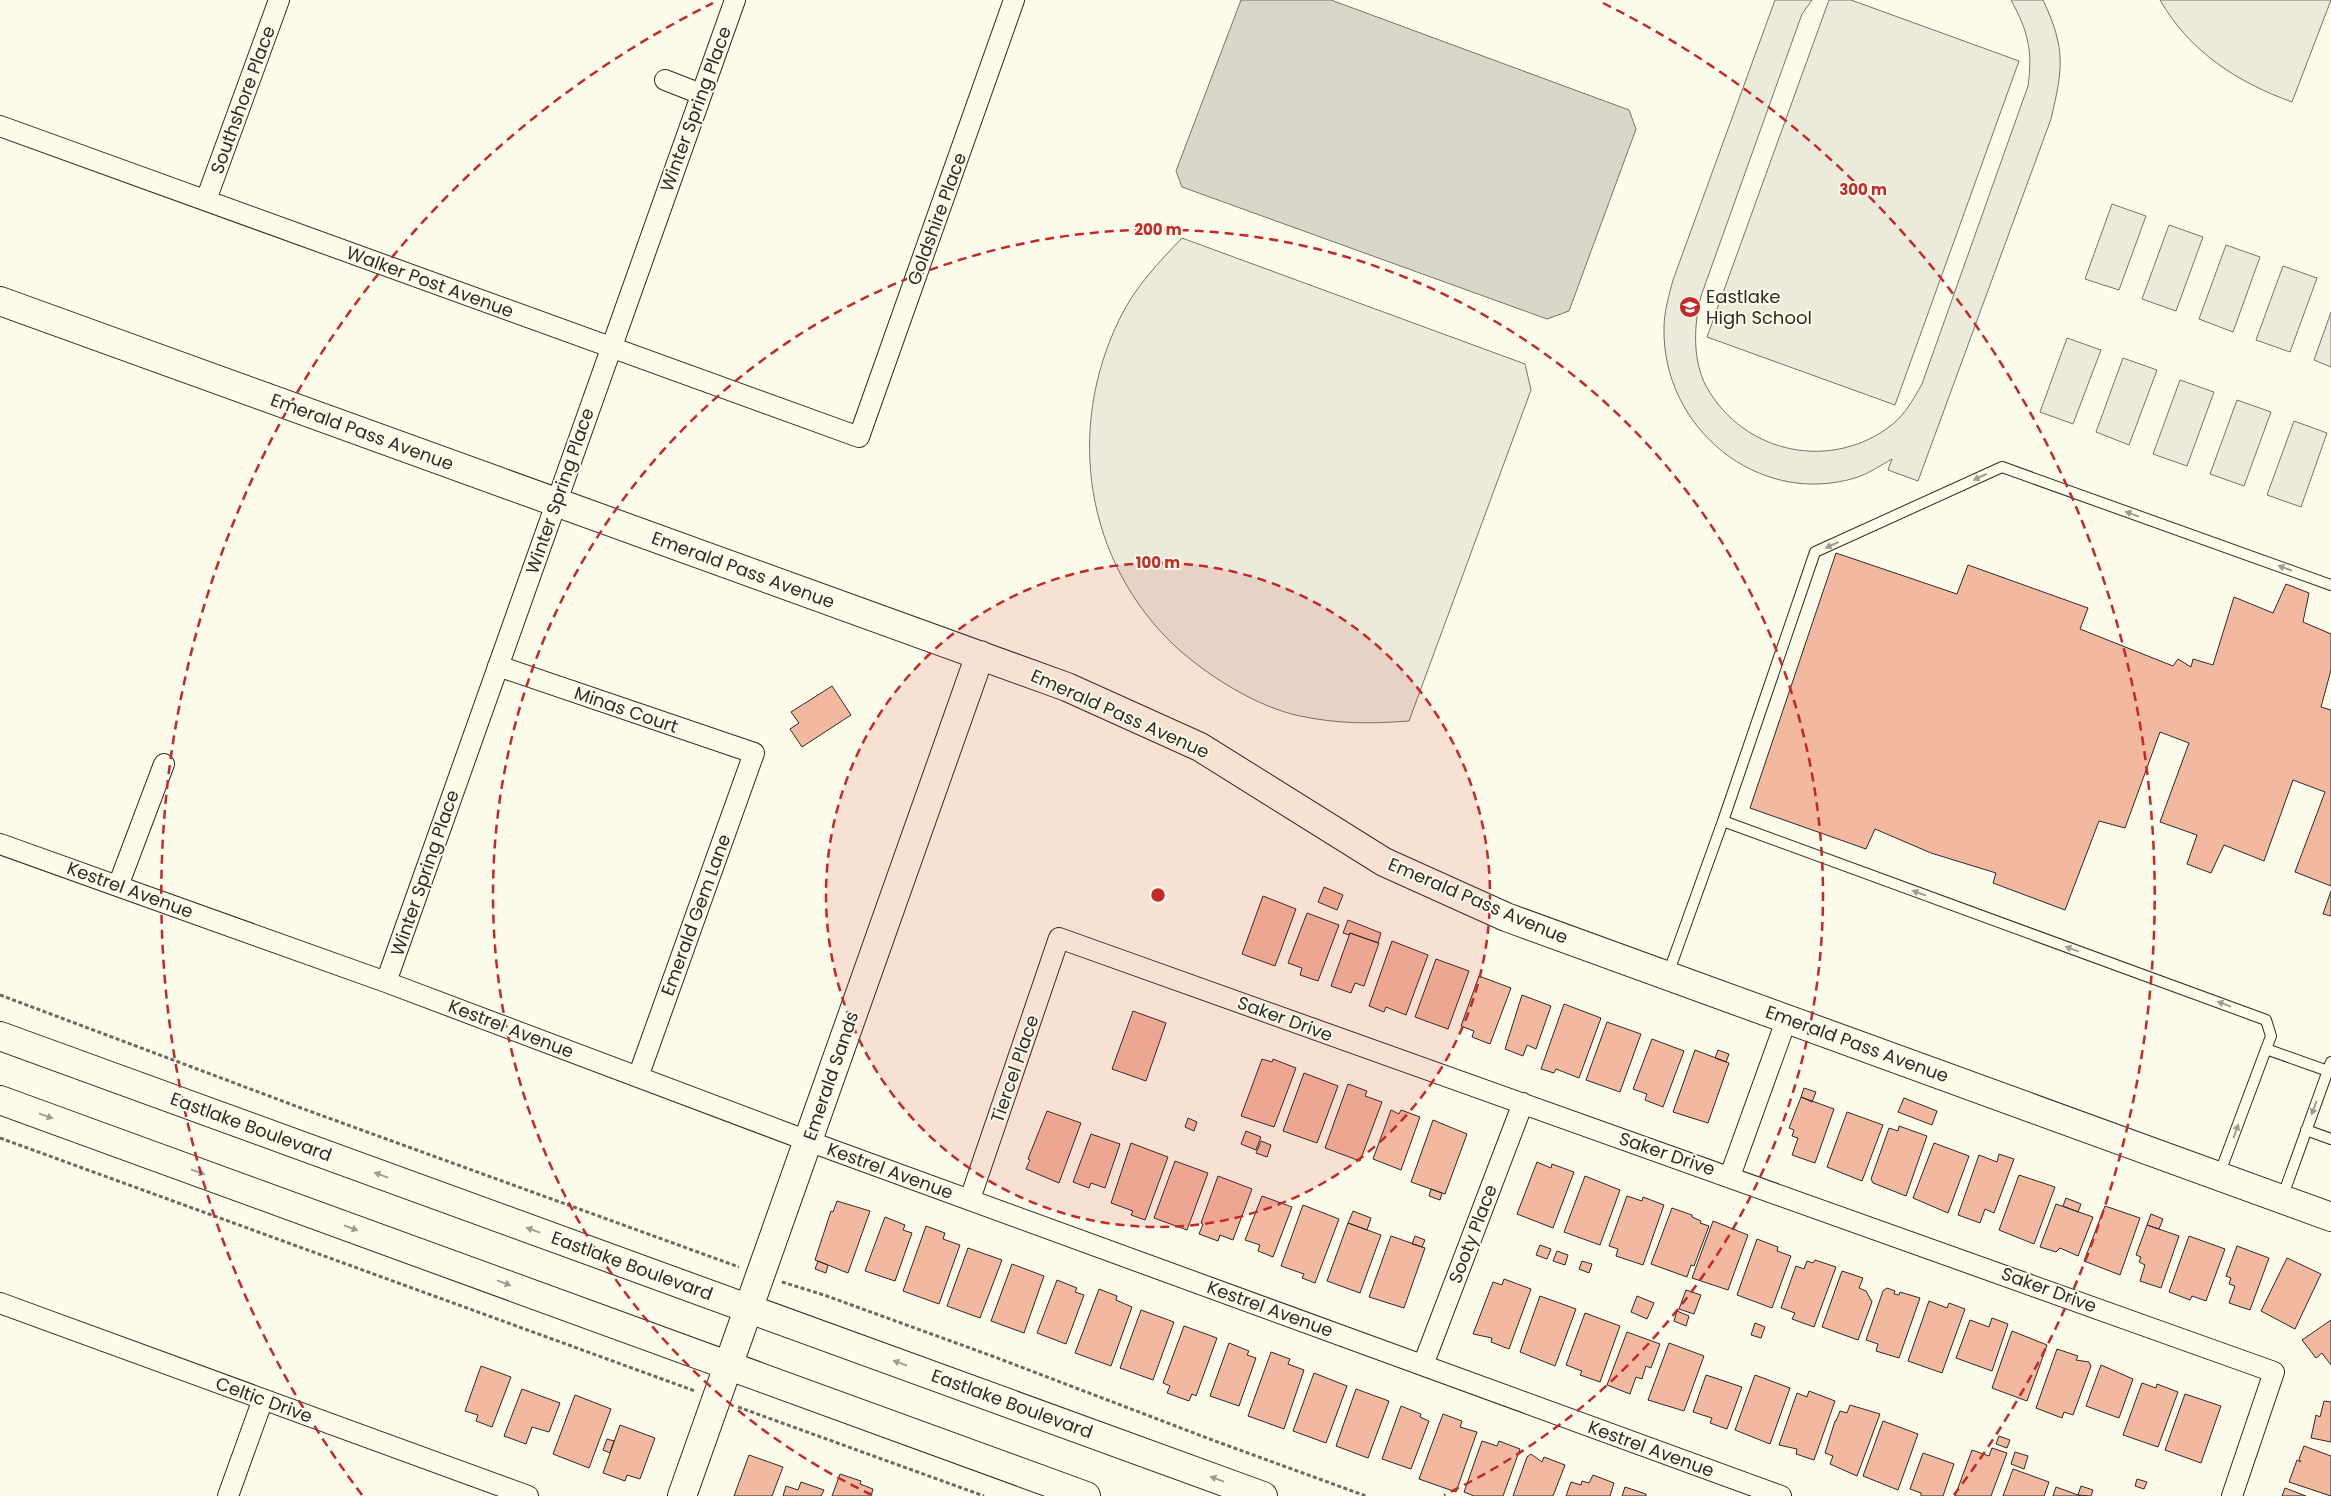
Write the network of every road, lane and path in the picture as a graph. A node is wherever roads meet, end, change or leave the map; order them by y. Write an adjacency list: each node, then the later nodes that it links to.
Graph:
1 (279, 0): 7 (street, Southshore Place)
2 (735, 0): 5 (street, Winter Spring Place)
3 (1014, 0): 10 (street, Goldshire Place)
4 (665, 80): 5 (street)
5 (701, 94): 9 (street, Winter Spring Place)
6 (0, 126): 7 (street, Walker Post Avenue)
7 (206, 200): 9 (street, Walker Post Avenue)
8 (0, 301): 11 (street, Emerald Pass Avenue)
9 (610, 347): 10 (street, Walker Post Avenue); 11 (street, Winter Spring Place)
10 (859, 437)
11 (557, 502): 13 (street, Emerald Pass Avenue); 14 (street, Winter Spring Place)
12 (2331, 585): 17 (lane, one-way to 17)
13 (980, 655): 21 (street, Emerald Pass Avenue); 34 (street, Emerald Sands)
14 (498, 666): 15 (street, Minas Court); 22 (street, Winter Spring Place)
15 (754, 753): 28 (street, Emerald Gem Lane)
16 (164, 764): 19 (street)
17 (1723, 821): 21 (lane); 26 (lane, one-way to 17)
18 (0, 844): 19 (street, Kestrel Avenue)
19 (118, 886): 22 (street, Kestrel Avenue)
20 (1059, 938): 30 (street, Saker Drive); 38 (street, Tiercel Place)
21 (1668, 975): 24 (street, Emerald Pass Avenue)
22 (386, 982): 28 (street, Kestrel Avenue)
23 (0, 995): 40 (path)
24 (1787, 1018): 35 (street); 36 (street, Emerald Pass Avenue)
25 (0, 1036): 43 (street, Eastlake Boulevard, one-way to 25)
26 (2266, 1049): 27 (lane); 36 (lane, one-way to 26)
27 (2330, 1068): 31 (lane, one-way to 31)
28 (638, 1077): 34 (street, Kestrel Avenue)
29 (0, 1100): 45 (street, one-way to 45)
30 (1523, 1103): 35 (street, Saker Drive); 44 (street, Sooty Place)
31 (2306, 1130): 33 (lane); 37 (lane)
32 (0, 1138): 46 (path)
33 (2331, 1140)
34 (808, 1141): 38 (street, Kestrel Avenue); 43 (street, Emerald Sands)
35 (1730, 1176): 57 (street, Saker Drive)
36 (2219, 1176): 37 (street, Emerald Pass Avenue)
37 (2281, 1199): 39 (street, Emerald Pass Avenue)
38 (970, 1200): 44 (street, Kestrel Avenue)
39 (2331, 1217)
40 (729, 1263)
41 (800, 1288): 55 (path)
42 (0, 1303): 47 (street, Celtic Drive)
43 (750, 1308): 45 (street, Emerald Sands); 54 (street, Eastlake Boulevard, one-way to 43)
44 (1423, 1365): 56 (street, Kestrel Avenue)
45 (729, 1366): 51 (street, Emerald Sands); 53 (street)
46 (686, 1388)
47 (263, 1399): 49 (street); 50 (street, Celtic Drive)
48 (745, 1409): 52 (path)
49 (228, 1496)
50 (528, 1496)
51 (682, 1496)
52 (984, 1496)
53 (1086, 1496)
54 (1263, 1496)
55 (1366, 1496)
56 (1780, 1496)
57 (2232, 1496)

